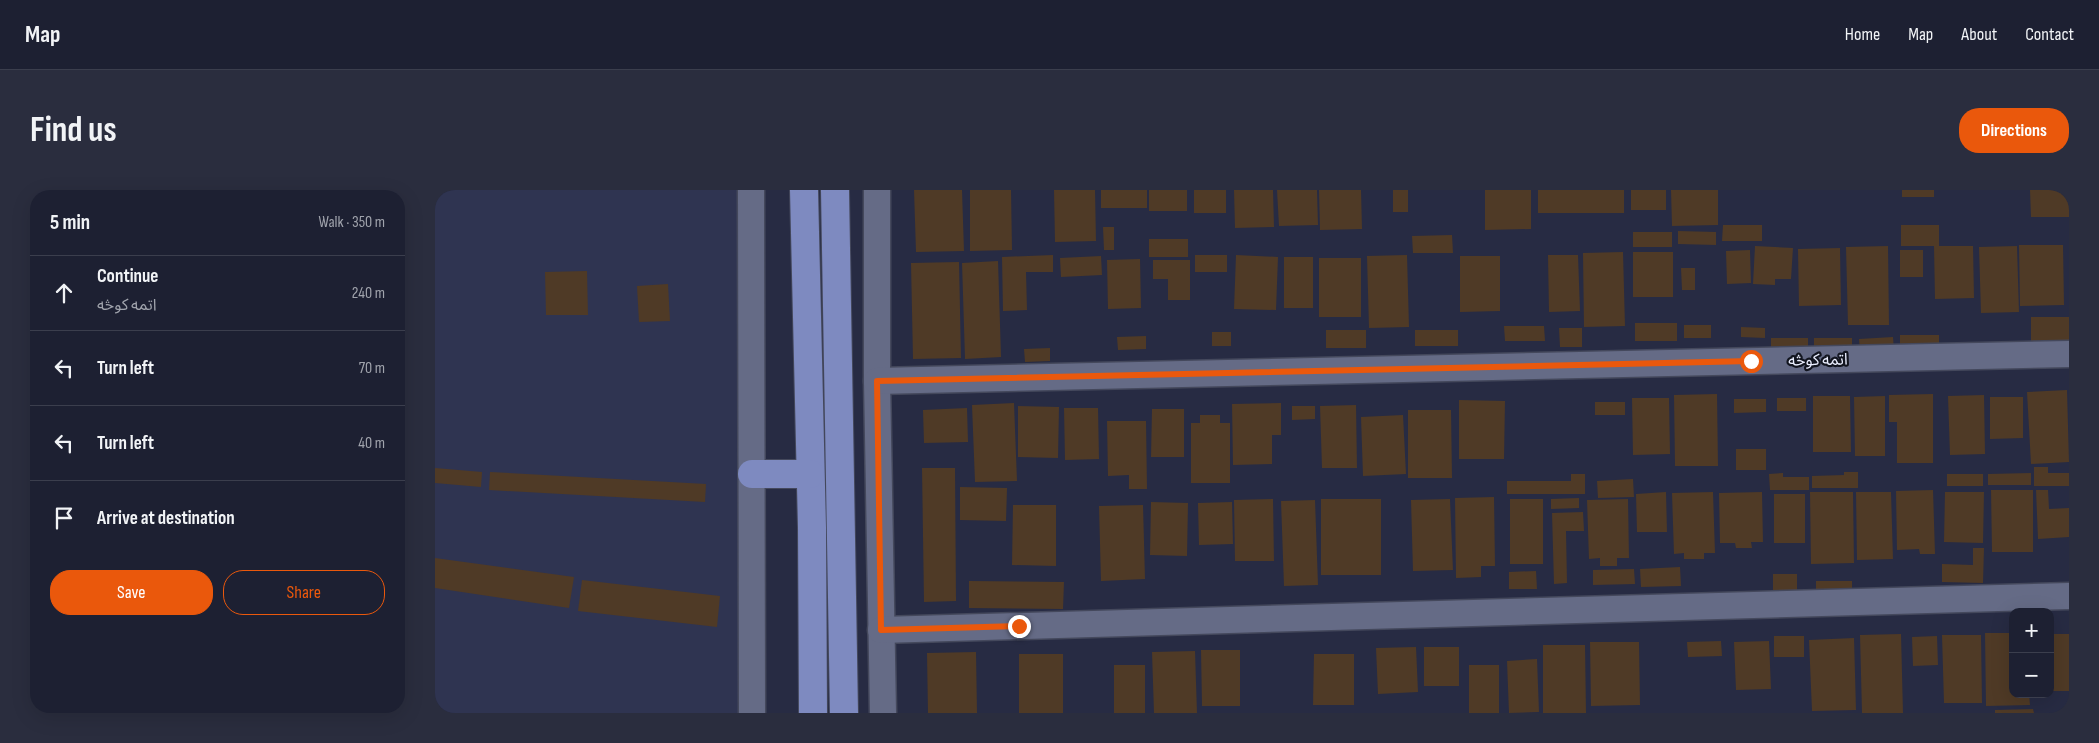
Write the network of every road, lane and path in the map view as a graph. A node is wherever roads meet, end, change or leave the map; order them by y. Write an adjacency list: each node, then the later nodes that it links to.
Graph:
1 (751, 190): 7 (street)
2 (805, 190): 8 (highway)
3 (835, 190): 13 (highway)
4 (877, 190): 6 (street)
5 (2069, 354): 6 (street, اتمه کوڅه)
6 (877, 381): 10 (street)
7 (751, 474): 8 (highway); 11 (street)
8 (810, 474): 12 (highway)
9 (2069, 596): 10 (street)
10 (881, 630): 14 (street)
11 (752, 713)
12 (813, 713)
13 (844, 713)
14 (883, 713)

